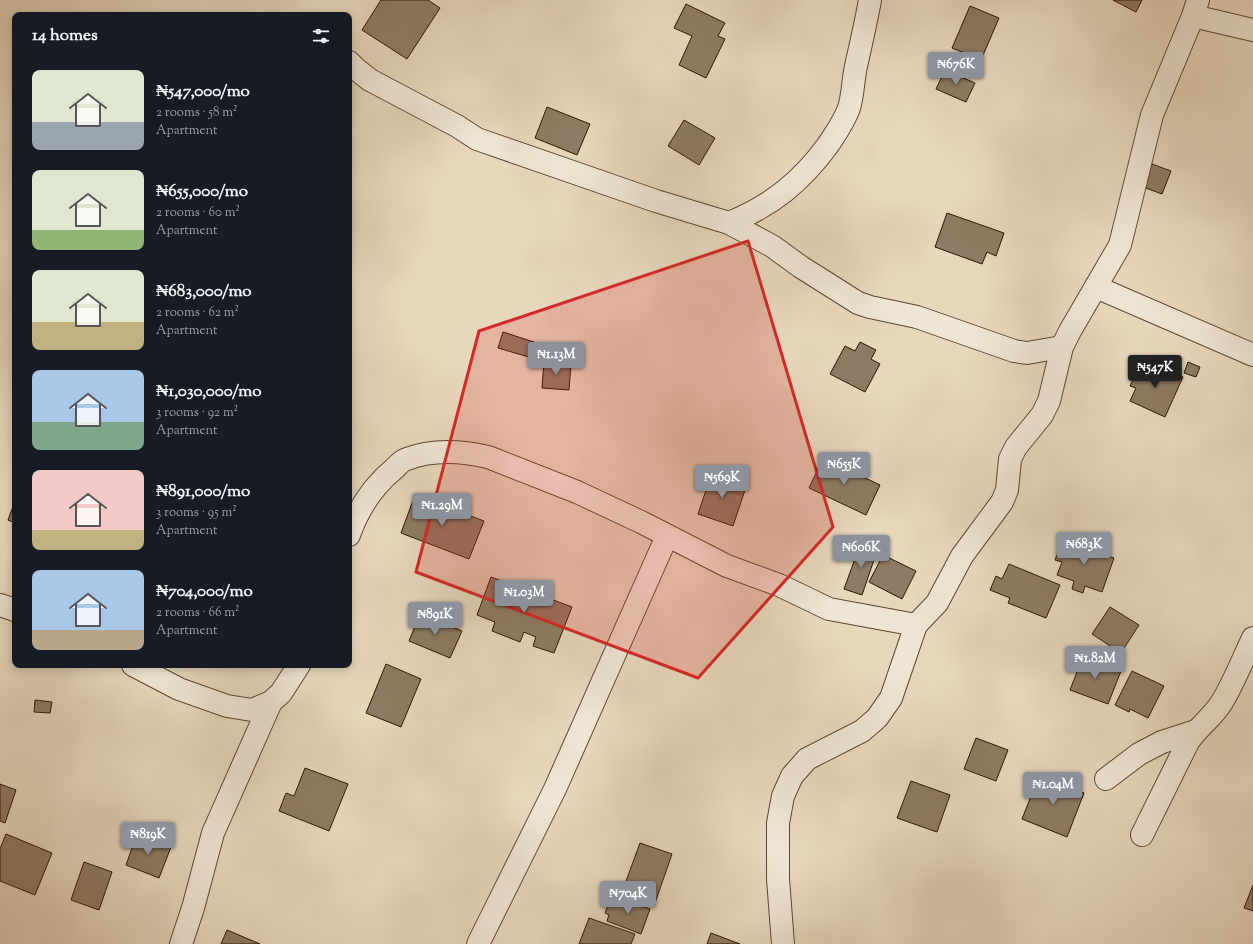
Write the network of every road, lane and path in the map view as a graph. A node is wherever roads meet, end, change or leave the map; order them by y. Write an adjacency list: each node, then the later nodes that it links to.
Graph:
1 (870, 0): 5 (street)
2 (1196, 8): 3 (street); 6 (street)
3 (1253, 30)
4 (352, 65): 5 (street)
5 (729, 223): 7 (street)
6 (1096, 287): 7 (street); 8 (street)
7 (1062, 348): 13 (street)
8 (1253, 355)
9 (352, 528): 10 (street)
10 (667, 536): 13 (street); 22 (street)
11 (0, 605): 12 (street)
12 (12, 609)
13 (916, 625): 23 (street)
14 (1253, 638): 18 (street)
15 (139, 668): 17 (street)
16 (297, 668): 17 (street)
17 (271, 702): 21 (street)
18 (1196, 731): 19 (street); 20 (street)
19 (1106, 780)
20 (1142, 835)
21 (181, 944)
22 (478, 944)
23 (783, 944)

